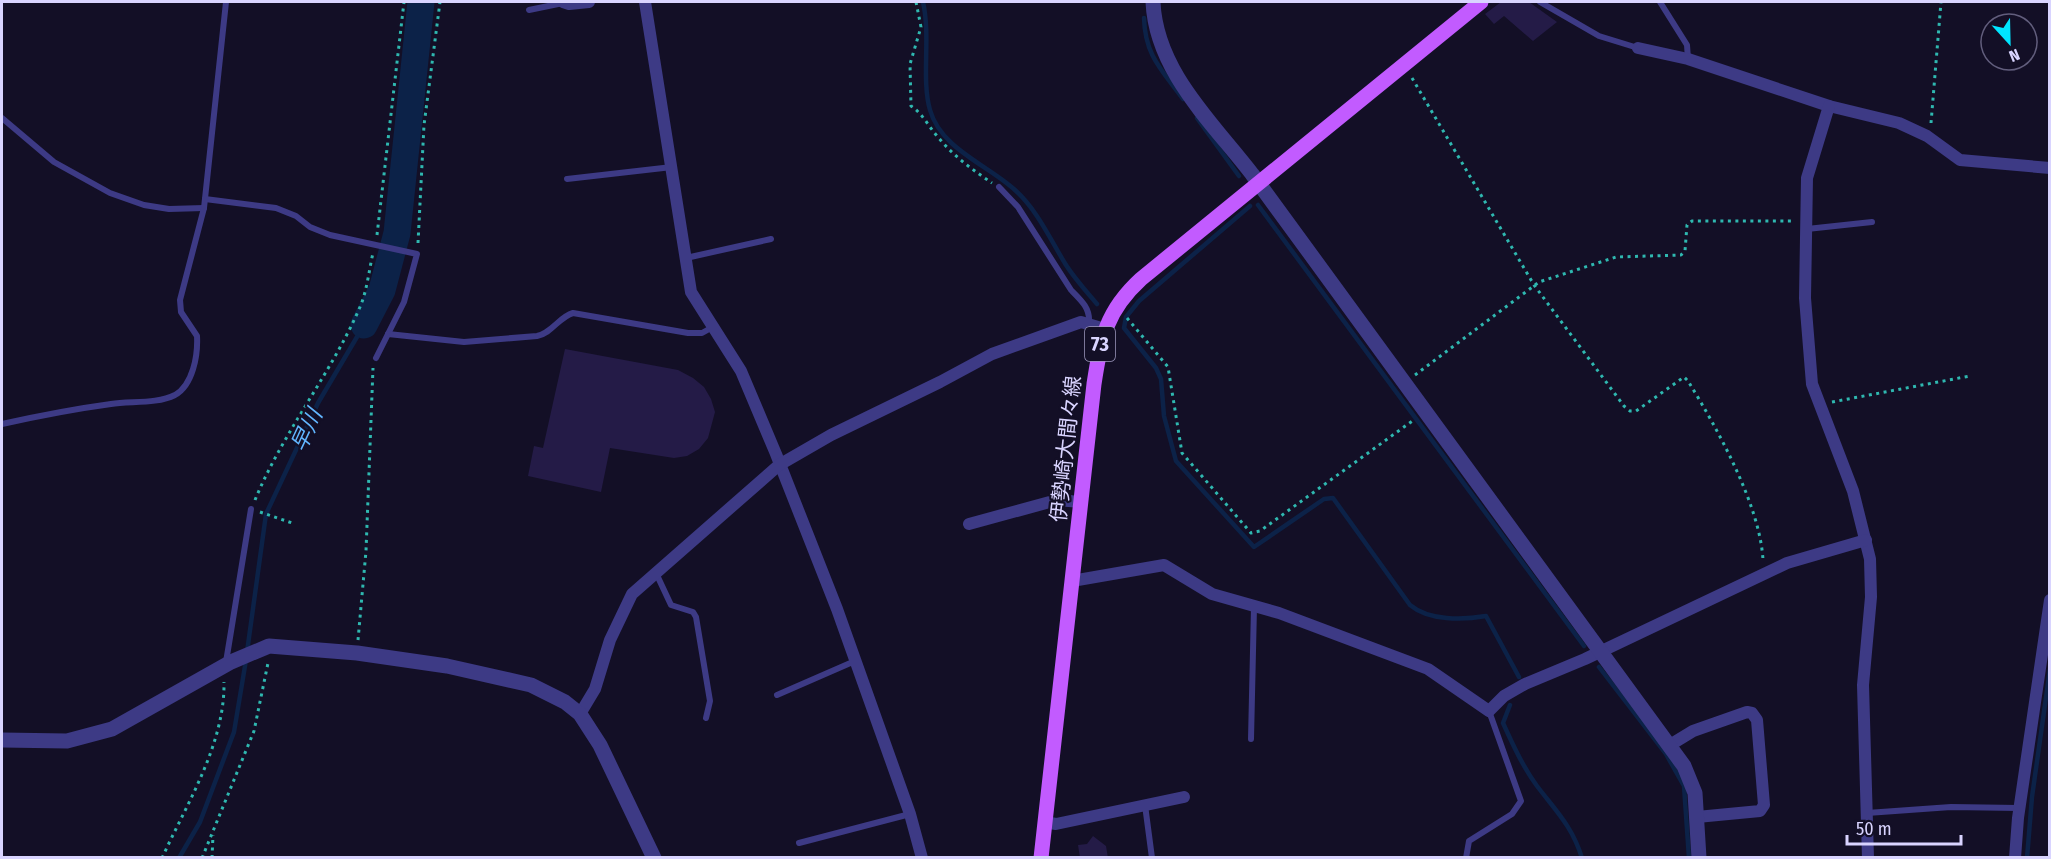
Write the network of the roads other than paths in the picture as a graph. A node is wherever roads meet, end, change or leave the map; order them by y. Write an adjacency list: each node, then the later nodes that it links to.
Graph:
1 (226, 2): 19 (lane)
2 (563, 2): 3 (street); 9 (lane)
3 (589, 2)
4 (645, 2): 14 (street)
5 (1153, 2): 17 (street)
6 (1481, 2): 17 (main road, 伊勢崎大間々線 / 73)
7 (1540, 2): 10 (lane)
8 (1660, 2): 11 (lane)
9 (529, 10)
10 (1638, 48): 11 (street)
11 (1688, 59): 12 (street)
12 (1829, 106): 15 (street); 22 (street)
13 (2, 118): 20 (lane)
14 (672, 167): 16 (lane); 24 (street)
15 (2049, 168)
16 (567, 179)
17 (1258, 183): 27 (main road, 伊勢崎大間々線 / 73); 40 (street)
18 (999, 187): 25 (lane)
19 (205, 199): 20 (lane); 28 (lane)
20 (204, 208): 30 (lane)
21 (1872, 222): 22 (lane)
22 (1807, 225): 35 (street)
23 (771, 239): 24 (lane)
24 (686, 258): 26 (street)
25 (1089, 322): 27 (street); 31 (street)
26 (711, 328): 28 (lane); 31 (street)
27 (1104, 329): 32 (main road, 伊勢崎大間々線 / 73)
28 (388, 334): 29 (lane)
29 (376, 358)
30 (2, 424)
31 (780, 465): 36 (street); 41 (street)
32 (1081, 502): 34 (street); 37 (main road, 伊勢崎大間々線 / 73)
33 (255, 510): 42 (lane)
34 (969, 524)
35 (1866, 540): 40 (street); 53 (street)
36 (656, 573): 45 (street); 46 (lane)
37 (1072, 581): 39 (street); 56 (main road, 伊勢崎大間々線 / 73)
38 (2049, 600): 52 (street)
39 (1254, 606): 44 (street); 47 (lane)
40 (1601, 651): 44 (street); 49 (street)
41 (855, 661): 43 (lane); 54 (street)
42 (228, 664): 45 (street); 48 (street)
43 (777, 695)
44 (1489, 711): 62 (lane)
45 (580, 714): 58 (street)
46 (706, 718)
47 (1251, 739)
48 (2, 740)
49 (1670, 745): 55 (street); 55 (street)
50 (1184, 797): 51 (street)
51 (1145, 805): 56 (street); 61 (lane)
52 (2019, 808): 53 (lane); 65 (street)
53 (1867, 813): 64 (street)
54 (910, 814): 57 (lane); 59 (street)
55 (1697, 817): 63 (street)
56 (1044, 822): 60 (main road, 伊勢崎大間々線 / 73)
57 (799, 843)
58 (654, 858)
59 (922, 858)
60 (1041, 858)
61 (1152, 858)
62 (1466, 858)
63 (1699, 858)
64 (1868, 858)
65 (2015, 858)

